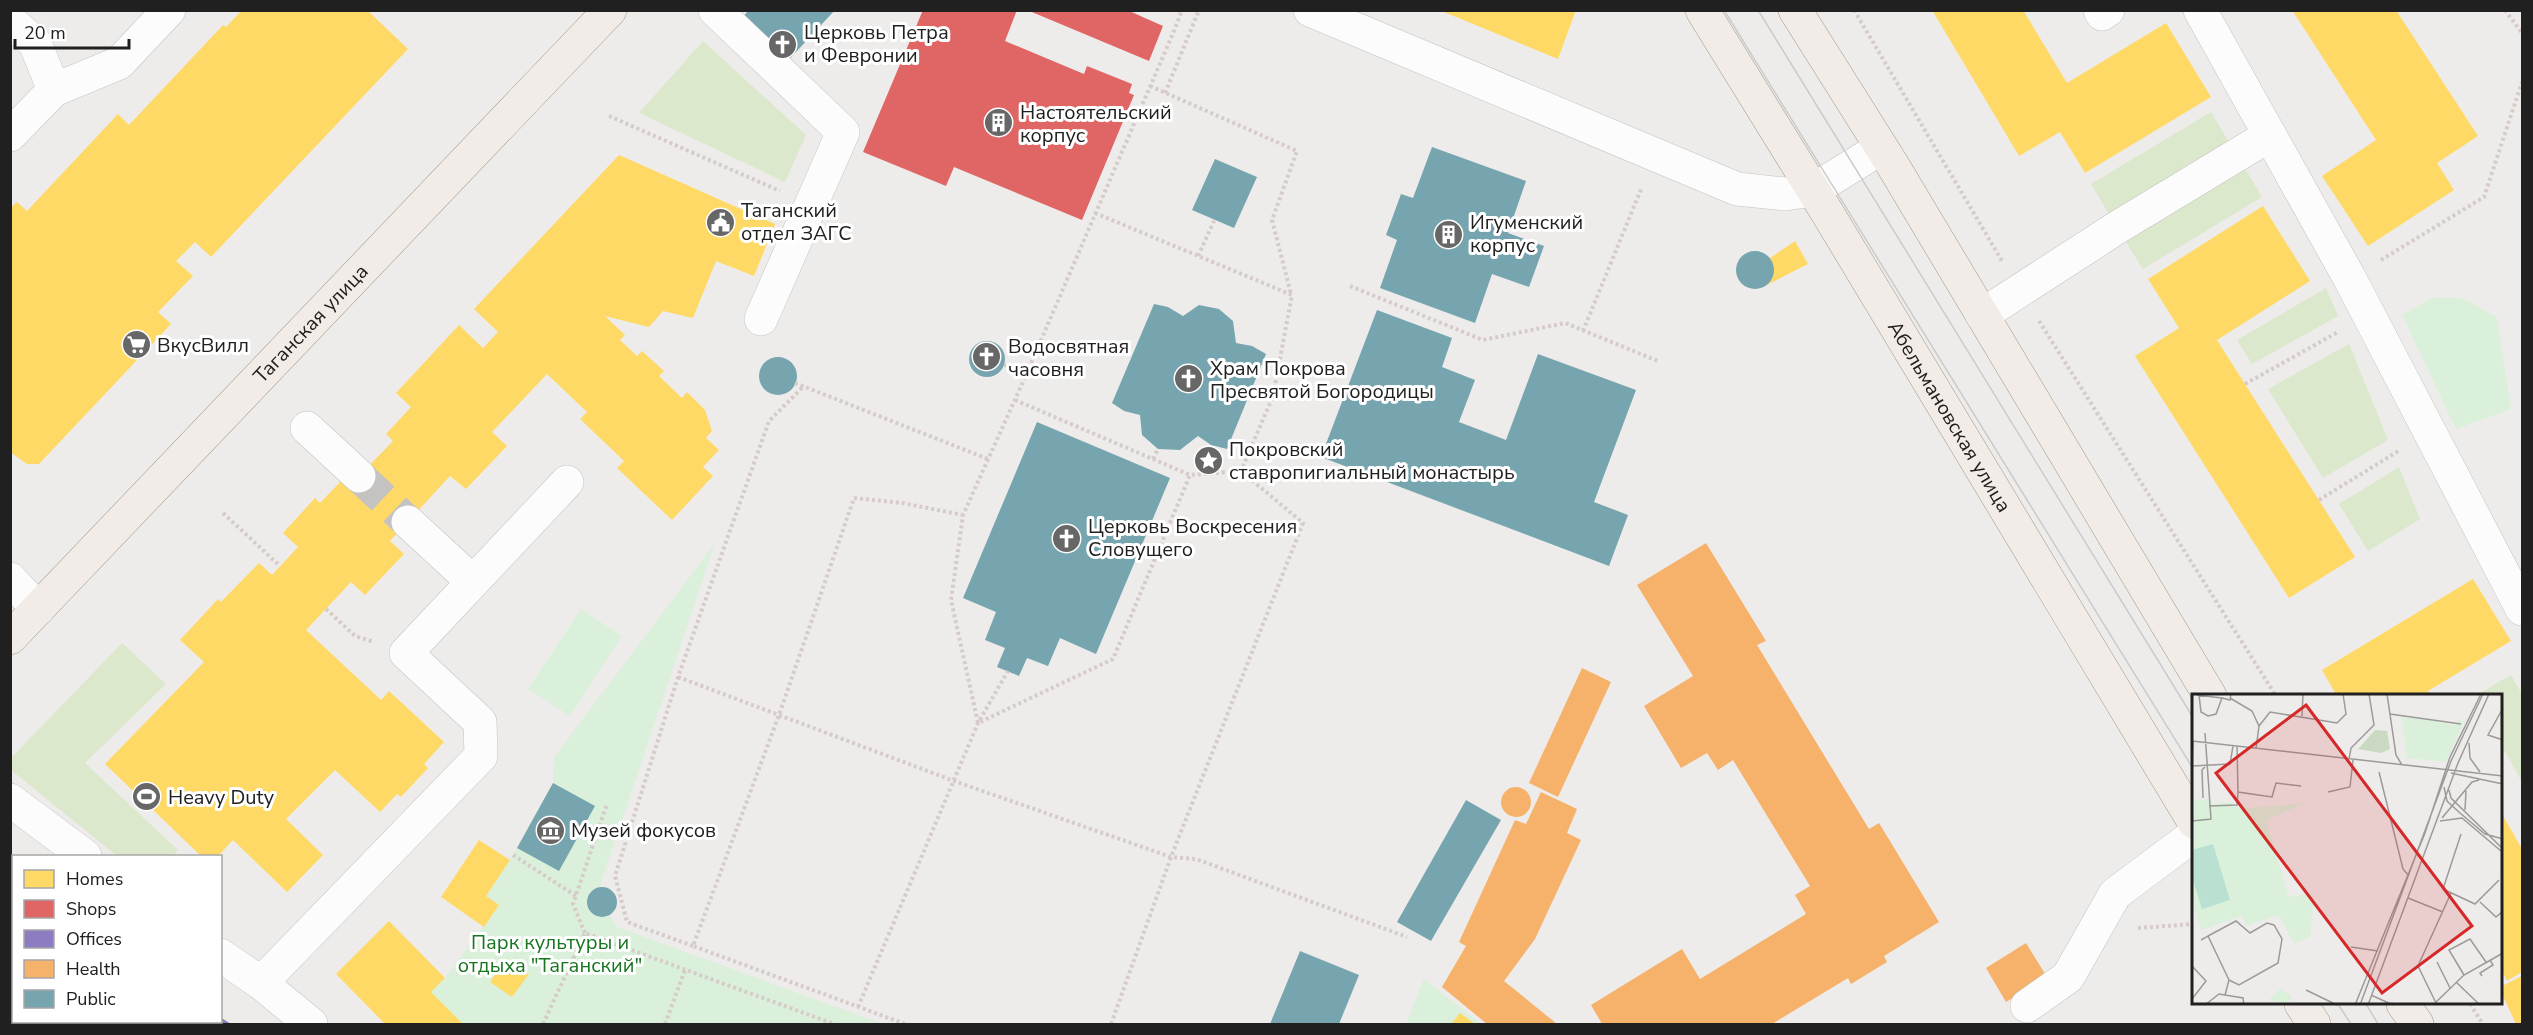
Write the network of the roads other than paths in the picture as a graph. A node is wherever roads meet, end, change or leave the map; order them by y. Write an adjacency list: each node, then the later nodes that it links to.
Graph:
1 (169, 10): 11 (street)
2 (610, 10): 24 (main road, Таганская улица)
3 (715, 10): 17 (street)
4 (1310, 10): 15 (street)
5 (1702, 10): 15 (main road, Абельмановская улица)
6 (1795, 10): 14 (main road)
7 (2100, 10): 8 (street)
8 (2108, 10)
9 (2200, 10): 13 (street)
10 (10, 21): 11 (street)
11 (54, 90): 12 (street)
12 (10, 135)
13 (2270, 135): 16 (street); 25 (street)
14 (1881, 148): 15 (street); 16 (main road)
15 (1813, 190): 29 (main road, Абельмановская улица)
16 (1982, 315): 27 (main road)
17 (761, 320)
18 (307, 428): 19 (street)
19 (359, 476)
20 (567, 482): 23 (street)
21 (408, 522): 23 (street)
22 (10, 579): 24 (street)
23 (473, 582): 33 (street)
24 (38, 609): 26 (main road, Таганская улица)
25 (2523, 609)
26 (10, 638)
27 (2209, 694)
28 (10, 800): 31 (street)
29 (2192, 819)
30 (2192, 836): 36 (street)
31 (84, 855)
32 (222, 956): 33 (street)
33 (261, 983): 37 (street)
34 (2302, 1005): 38 (main road)
35 (2404, 1005): 39 (main road)
36 (2027, 1006)
37 (311, 1024)
38 (2314, 1024)
39 (2417, 1024)

